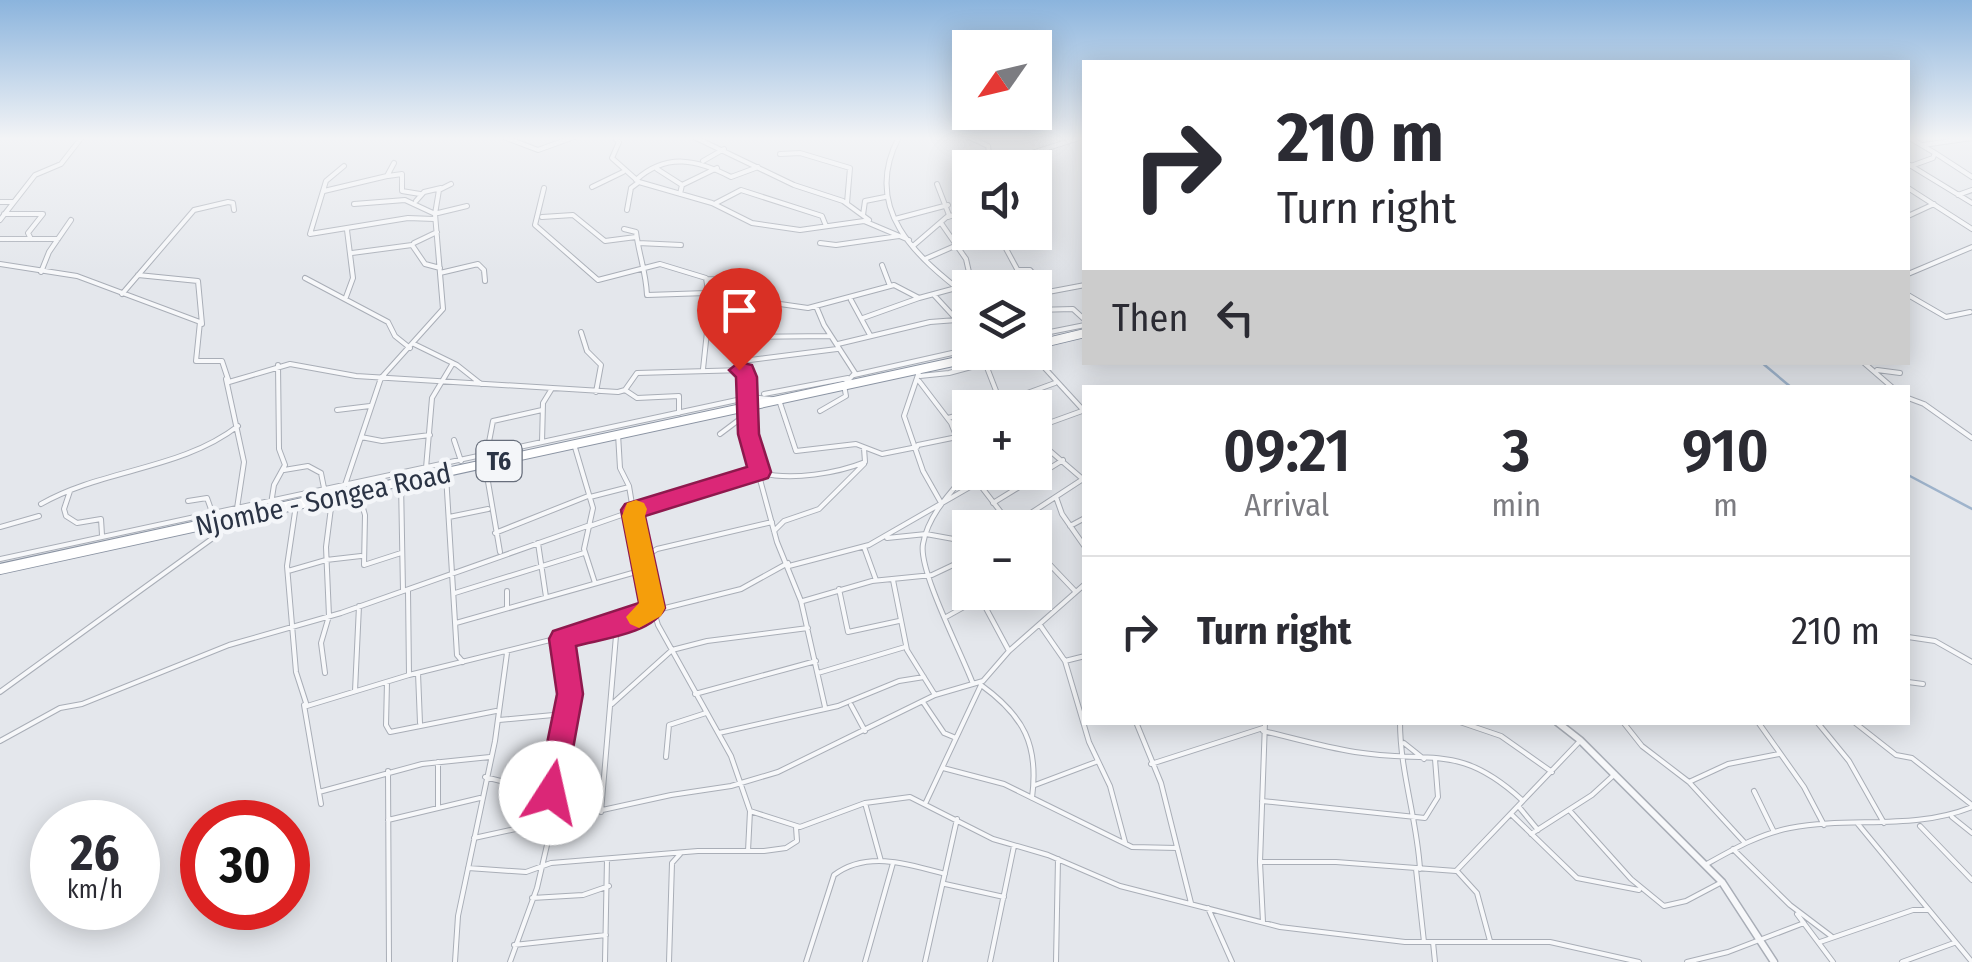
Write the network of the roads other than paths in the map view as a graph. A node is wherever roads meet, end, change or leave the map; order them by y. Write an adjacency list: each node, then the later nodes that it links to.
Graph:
1 (30, 182): 29 (street)
2 (327, 182): 17 (street)
3 (359, 182): 17 (street)
4 (402, 182): 23 (street)
5 (599, 182): 20 (street)
6 (636, 182): 38 (street)
7 (640, 182): 24 (street)
8 (677, 182): 16 (street)
9 (688, 182): 16 (street)
10 (794, 182): 30 (street)
11 (850, 182): 30 (street)
12 (884, 182): 26 (street)
13 (1937, 182): 25 (street)
14 (451, 184): 18 (street)
15 (937, 184): 35 (street)
16 (682, 185): 24 (street)
17 (324, 188): 55 (street)
18 (442, 188): 23 (street); 41 (street)
19 (544, 188): 45 (street)
20 (592, 188)
21 (1910, 189): 34 (street)
22 (1972, 190): 25 (street)
23 (420, 194): 27 (street)
24 (680, 194): 33 (street)
25 (1958, 195): 31 (street)
26 (885, 198): 39 (street); 46 (street)
27 (416, 201): 32 (street); 41 (street)
28 (0, 202): 29 (street)
29 (12, 202): 43 (street)
30 (846, 203): 39 (street)
31 (1972, 203)
32 (354, 204)
33 (714, 204): 52 (street); 52 (street)
34 (1934, 204): 40 (street); 50 (street)
35 (948, 205): 44 (street); 46 (street)
36 (467, 206): 41 (street)
37 (234, 210): 81 (street)
38 (627, 210)
39 (863, 215): 49 (street)
40 (1910, 215)
41 (435, 216): 55 (street); 56 (street)
42 (952, 216): 44 (street)
43 (2, 217): 58 (street)
44 (948, 217): 51 (street)
45 (540, 218): 62 (street); 75 (street)
46 (895, 219): 63 (street)
47 (71, 220): 60 (street)
48 (1972, 220): 50 (street)
49 (872, 223): 52 (street); 57 (street)
50 (1963, 223): 54 (street)
51 (941, 224): 61 (street); 67 (street)
52 (826, 226)
53 (624, 228): 62 (street)
54 (1972, 229)
55 (347, 230): 71 (street)
56 (437, 232): 65 (street); 76 (street)
57 (900, 236): 63 (street); 64 (street)
58 (30, 237): 59 (street); 60 (street)
59 (0, 239)
60 (58, 239): 79 (street)
61 (952, 239)
62 (637, 240): 66 (street); 75 (street)
63 (909, 240): 67 (street)
64 (820, 243)
65 (412, 244): 71 (street); 76 (street)
66 (680, 244)
67 (914, 246): 72 (street)
68 (1972, 247): 80 (street)
69 (952, 248): 72 (street)
70 (1006, 250): 77 (street)
71 (352, 253): 94 (street)
72 (925, 259): 85 (street)
73 (0, 264): 79 (street)
74 (882, 265): 86 (street)
75 (646, 268): 83 (street); 91 (street)
76 (440, 270): 84 (street); 116 (street)
77 (1017, 270): 78 (street)
78 (1029, 270)
79 (41, 272): 90 (street)
80 (1910, 273)
81 (139, 274): 90 (street); 108 (street)
82 (305, 278): 94 (street)
83 (706, 279): 91 (street); 97 (street)
84 (485, 281)
85 (952, 284)
86 (890, 286): 95 (street); 96 (street)
87 (1082, 286): 89 (street)
88 (952, 289): 92 (street)
89 (1052, 291)
90 (122, 294): 108 (street)
91 (707, 294): 98 (street)
92 (934, 294): 96 (street); 103 (street)
93 (1910, 296): 102 (street)
94 (346, 298): 116 (street)
95 (849, 298): 100 (street); 104 (street)
96 (919, 298): 104 (street)
97 (765, 303): 99 (street); 100 (street)
98 (710, 304): 99 (street); 128 (street)
99 (740, 304): 113 (street)
100 (816, 306): 114 (street)
101 (1052, 310): 105 (street)
102 (1970, 312)
103 (952, 314)
104 (864, 318): 111 (street)
105 (1082, 319)
106 (952, 321): 111 (street)
107 (1082, 323): 109 (street)
108 (202, 324): 133 (street)
109 (1052, 331)
110 (580, 332): 144 (street)
111 (870, 334): 117 (street)
112 (1082, 335): 115 (highway)
113 (742, 336): 114 (street); 119 (street)
114 (831, 336): 117 (street)
115 (1052, 341)
116 (412, 346): 120 (street); 132 (street)
117 (838, 346): 119 (street); 131 (street)
118 (952, 354): 131 (street)
119 (742, 361): 125 (street)
120 (453, 363): 135 (street); 136 (street)
121 (278, 365): 132 (street); 134 (street); 178 (street)
122 (952, 365): 130 (highway, Njombe - Songea Road / T6)
123 (1866, 365): 124 (street)
124 (1872, 369): 129 (street); 139 (street)
125 (744, 370): 128 (street); 147 (street)
126 (952, 370): 130 (street)
127 (1044, 370): 137 (street)
128 (704, 371): 142 (street)
129 (1900, 373)
130 (919, 375): 138 (highway, Njombe - Songea Road / T6); 156 (street); 169 (street)
131 (854, 376): 138 (street); 147 (street)
132 (381, 378): 135 (street); 148 (street)
133 (226, 379): 134 (street); 140 (street)
134 (234, 382): 140 (street)
135 (438, 382): 136 (street); 162 (street)
136 (481, 384): 141 (street)
137 (1056, 384): 143 (street); 149 (street)
138 (844, 385): 146 (highway, Njombe - Songea Road / T6); 152 (street)
139 (1891, 385)
140 (226, 388): 158 (street)
141 (551, 390): 144 (street); 151 (street)
142 (625, 390): 144 (street); 154 (street)
143 (1036, 390)
144 (596, 392)
145 (1910, 399): 165 (street)
146 (773, 401): 147 (highway, Njombe - Songea Road / T6); 170 (street)
147 (751, 402): 154 (street); 160 (highway, Njombe - Songea Road / T6); 161 (street); 180 (street)
148 (370, 406): 150 (street); 163 (street)
149 (1082, 409)
150 (337, 410)
151 (542, 410): 167 (street); 172 (street)
152 (820, 411)
153 (1082, 412): 157 (street)
154 (679, 413): 167 (street)
155 (952, 417): 156 (street)
156 (948, 418): 159 (street)
157 (1052, 422)
158 (238, 426): 189 (street); 205 (street)
159 (952, 426)
160 (618, 434): 168 (highway, Njombe - Songea Road / T6); 185 (street)
161 (720, 434)
162 (430, 435): 163 (street); 177 (street)
163 (360, 437): 184 (street)
164 (952, 438): 169 (street)
165 (1972, 438)
166 (454, 440): 173 (street)
167 (542, 442): 172 (street)
168 (574, 444): 176 (highway, Njombe - Songea Road / T6); 192 (street)
169 (917, 446): 170 (street); 194 (street)
170 (864, 448): 175 (street)
171 (1052, 451): 174 (street)
172 (492, 453): 173 (street)
173 (461, 460): 177 (street)
174 (1063, 460): 181 (street); 196 (street)
175 (865, 462): 180 (street); 213 (street)
176 (484, 464): 179 (highway, Njombe - Songea Road / T6); 200 (street)
177 (426, 468): 184 (street)
178 (284, 470): 191 (street); 199 (street)
179 (446, 472): 183 (highway, Njombe - Songea Road / T6); 207 (street)
180 (760, 472): 203 (street); 209 (street)
181 (1082, 478)
182 (1082, 481): 193 (street)
183 (401, 482): 190 (highway, Njombe - Songea Road / T6); 224 (street)
184 (345, 486): 191 (street)
185 (629, 487): 192 (street); 203 (street)
186 (952, 490): 194 (street)
187 (964, 490): 194 (street)
188 (983, 490): 196 (street)
189 (70, 491): 197 (street); 219 (street)
190 (358, 492): 191 (highway, Njombe - Songea Road / T6); 227 (street)
191 (327, 495): 198 (highway, Njombe - Songea Road / T6); 199 (street); 230 (street)
192 (590, 496): 210 (street); 214 (street)
193 (1056, 497): 202 (street); 211 (street)
194 (942, 500): 215 (street); 216 (street)
195 (188, 501): 204 (street)
196 (993, 503): 201 (street)
197 (40, 504)
198 (296, 505): 199 (highway, Njombe - Songea Road / T6); 237 (street)
199 (270, 506): 205 (highway, Njombe - Songea Road / T6)
200 (489, 508): 207 (street); 214 (street)
201 (998, 510)
202 (1037, 510)
203 (633, 511): 210 (street); 222 (street)
204 (213, 513): 205 (street); 219 (street)
205 (239, 514): 219 (highway, Njombe - Songea Road / T6); 285 (street)
206 (39, 516): 212 (street)
207 (448, 517): 238 (street)
208 (1082, 520): 211 (street)
209 (772, 522): 213 (street); 223 (street)
210 (590, 526): 220 (street); 225 (street)
211 (1070, 526): 218 (street)
212 (0, 528)
213 (774, 531): 231 (street)
214 (495, 533): 226 (street)
215 (926, 534): 216 (street); 217 (street); 239 (street)
216 (883, 538): 221 (street)
217 (952, 539)
218 (1082, 542)
219 (101, 543): 228 (street); 235 (highway, Njombe - Songea Road / T6)
220 (538, 543): 226 (street); 233 (street)
221 (864, 546): 231 (street); 240 (street)
222 (639, 549): 223 (street); 229 (street)
223 (651, 550): 229 (street)
224 (402, 553): 227 (street); 245 (street)
225 (584, 553): 233 (street); 242 (street)
226 (500, 554): 238 (street)
227 (363, 556): 230 (street)
228 (0, 559)
229 (641, 559): 236 (street)
230 (326, 560): 237 (street); 256 (street)
231 (788, 564): 250 (street); 253 (street)
232 (1052, 566): 247 (street)
233 (544, 568): 248 (street); 249 (street)
234 (952, 569): 239 (street)
235 (0, 570)
236 (643, 570): 242 (street); 253 (street)
237 (288, 571): 261 (street)
238 (452, 572): 245 (street); 248 (street)
239 (927, 576): 241 (street); 257 (street)
240 (876, 580): 241 (street); 243 (street)
241 (894, 580): 258 (street)
242 (595, 583): 249 (street)
243 (839, 589): 250 (street); 258 (street)
244 (1082, 589): 247 (street)
245 (406, 590): 251 (street); 278 (street)
246 (508, 591): 252 (street)
247 (1074, 591): 262 (street)
248 (455, 593): 259 (street)
249 (546, 597): 252 (street)
250 (801, 601): 263 (street)
251 (359, 606): 256 (street); 286 (street)
252 (507, 608): 259 (street)
253 (653, 609): 260 (street); 267 (street)
254 (959, 610): 257 (street)
255 (988, 610): 268 (street)
256 (329, 616): 261 (street); 275 (street)
257 (946, 617): 283 (street)
258 (899, 621): 266 (street)
259 (456, 624): 273 (street)
260 (617, 624): 265 (street); 291 (street)
261 (294, 625): 292 (street); 313 (street)
262 (1040, 626): 268 (street); 272 (street)
263 (808, 628): 267 (street); 271 (street)
264 (1910, 637): 274 (street)
265 (562, 639): 269 (street); 297 (street)
266 (906, 646): 277 (street); 279 (street)
267 (672, 650): 287 (street); 291 (street)
268 (1010, 651): 282 (street)
269 (507, 652): 273 (street); 294 (street)
270 (1082, 657): 272 (street)
271 (816, 660): 277 (street); 287 (street)
272 (1065, 661): 296 (street)
273 (464, 662): 276 (street)
274 (1972, 662)
275 (325, 673)
276 (418, 673): 278 (street); 299 (street)
277 (818, 674): 293 (street)
278 (409, 676): 280 (street)
279 (924, 678): 288 (street); 290 (street)
280 (387, 682): 286 (street); 299 (street)
281 (1910, 682): 284 (street)
282 (982, 683): 283 (street); 312 (street); 332 (street)
283 (973, 684): 288 (street)
284 (1923, 684)
285 (0, 692)
286 (355, 692): 292 (street)
287 (695, 694): 295 (street)
288 (935, 694): 289 (street)
289 (922, 701): 310 (street); 312 (street)
290 (850, 703): 293 (street); 310 (street)
291 (612, 704): 347 (street)
292 (304, 705): 334 (street)
293 (825, 707): 311 (street)
294 (496, 710): 298 (street); 299 (street)
295 (706, 713): 311 (street); 318 (street)
296 (1082, 713)
297 (564, 714): 298 (street); 335 (street)
298 (497, 720): 317 (street)
299 (421, 724)
300 (1086, 725): 323 (street)
301 (1137, 725): 324 (street)
302 (1400, 725): 315 (street)
303 (1469, 725): 327 (street)
304 (1561, 725): 314 (street)
305 (1626, 725): 330 (street)
306 (1760, 725): 316 (street)
307 (1819, 725): 355 (street)
308 (1858, 725): 343 (street)
309 (1264, 727): 319 (street); 324 (street); 338 (street)
310 (865, 731): 331 (street)
311 (719, 733): 331 (street)
312 (956, 738): 325 (street)
313 (0, 740)
314 (1580, 740): 327 (street); 328 (street)
315 (1402, 742): 319 (street); 320 (street)
316 (1780, 754): 330 (street); 357 (street)
317 (490, 757): 322 (street); 329 (street)
318 (666, 757)
319 (1400, 758): 320 (street); 349 (street)
320 (1424, 759): 321 (street)
321 (1435, 759): 341 (street); 349 (street)
322 (438, 762): 326 (street); 344 (street)
323 (1098, 762): 332 (street); 365 (street)
324 (1152, 764): 367 (street)
325 (943, 768): 337 (street); 339 (street)
326 (388, 771): 334 (street); 351 (street)
327 (1552, 772): 341 (street)
328 (1615, 774): 345 (street); 376 (street)
329 (485, 777): 335 (street); 336 (street)
330 (1689, 782): 364 (street)
331 (742, 783): 346 (street); 347 (street)
332 (1035, 785): 337 (street)
333 (1754, 791): 360 (street)
334 (320, 792): 342 (street)
335 (551, 794): 353 (street)
336 (480, 798): 344 (street); 363 (street)
337 (1032, 798): 365 (street)
338 (1262, 801): 349 (street); 374 (street)
339 (926, 802): 340 (street); 352 (street)
340 (865, 803): 358 (street); 373 (street)
341 (1520, 803): 348 (street); 359 (street)
342 (321, 804)
343 (1972, 806): 350 (street)
344 (438, 807): 351 (street)
345 (1570, 810): 359 (street); 386 (street)
346 (750, 811): 358 (street); 369 (street)
347 (600, 812): 353 (street)
348 (1512, 815): 361 (street); 380 (street)
349 (1414, 816): 379 (street)
350 (1952, 818): 356 (street); 362 (street)
351 (387, 820): 406 (street)
352 (958, 820): 366 (street); 381 (street)
353 (550, 821): 363 (street); 377 (street)
354 (1858, 824): 355 (street); 357 (street); 392 (street)
355 (1884, 824): 356 (street)
356 (1918, 824): 382 (street)
357 (1824, 825): 360 (street)
358 (796, 827): 369 (street)
359 (1538, 830): 361 (street)
360 (1774, 832): 364 (street)
361 (1530, 834): 386 (street)
362 (1972, 834)
363 (474, 838): 378 (street)
364 (1744, 842): 368 (street)
365 (1126, 844): 367 (street)
366 (1014, 846): 372 (street); 387 (street)
367 (1177, 848): 389 (street)
368 (1733, 849): 376 (street); 390 (street)
369 (748, 851): 370 (street)
370 (681, 853): 371 (street); 410 (street)
371 (607, 859): 377 (street); 385 (street)
372 (1058, 859): 389 (street); 414 (street)
373 (882, 862): 375 (street); 405 (street)
374 (1260, 862): 379 (street); 393 (street)
375 (893, 863): 381 (street); 411 (street)
376 (1706, 865): 383 (street)
377 (541, 866): 378 (street); 388 (street)
378 (468, 868): 407 (street)
379 (1418, 869): 380 (street); 399 (street)
380 (1456, 870): 398 (street)
381 (945, 874): 384 (street)
382 (1972, 880)
383 (1722, 882): 386 (street); 397 (street)
384 (943, 884): 387 (street); 412 (street)
385 (609, 886): 388 (street); 395 (street)
386 (1639, 890)
387 (1004, 897): 413 (street)
388 (532, 898): 403 (street)
389 (1191, 904): 391 (street)
390 (1790, 906): 394 (street); 396 (street)
391 (1208, 908): 393 (street); 415 (street)
392 (1928, 910): 396 (street); 402 (street)
393 (1262, 922): 399 (street)
394 (1804, 923): 397 (street); 401 (street)
395 (606, 935): 403 (street); 409 (street)
396 (1831, 936): 401 (street)
397 (1760, 939): 419 (street); 420 (street)
398 (1490, 941): 400 (street); 404 (street)
399 (1424, 942): 400 (street)
400 (1433, 942): 416 (street)
401 (1820, 942): 421 (street)
402 (1955, 942): 422 (street); 423 (street)
403 (514, 945): 408 (street)
404 (1591, 951): 417 (street); 418 (street)
405 (807, 961)
406 (389, 962)
407 (455, 962)
408 (510, 962)
409 (605, 962)
410 (669, 962)
411 (865, 962)
412 (924, 962)
413 (990, 962)
414 (1056, 962)
415 (1232, 962)
416 (1435, 962)
417 (1594, 962)
418 (1639, 962)
419 (1687, 962)
420 (1774, 962)
421 (1833, 962)
422 (1905, 962)
423 (1972, 962)

